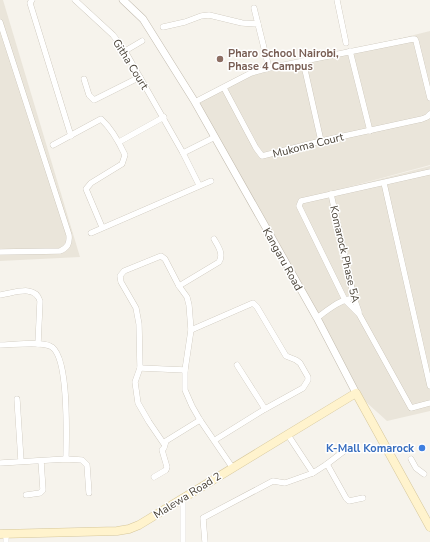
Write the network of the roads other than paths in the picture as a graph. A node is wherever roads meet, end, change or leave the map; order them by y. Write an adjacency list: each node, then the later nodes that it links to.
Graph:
1 (32, 0): 24 (street)
2 (75, 0): 12 (street, Githa Court)
3 (345, 0): 5 (street)
4 (126, 1): 20 (street, Kangaru Road)
5 (338, 1): 11 (street)
6 (254, 8): 8 (street)
7 (0, 22): 38 (street)
8 (258, 24): 9 (street); 15 (street)
9 (163, 27)
10 (142, 41): 12 (street)
11 (346, 43)
12 (125, 51): 16 (street, Githa Court)
13 (350, 51): 14 (street); 19 (street); 23 (street)
14 (303, 61): 15 (street); 26 (street)
15 (269, 68): 18 (street)
16 (140, 77): 17 (street); 22 (street, Githa Court)
17 (84, 79)
18 (224, 88): 20 (street); 26 (street, Mukoma Court)
19 (430, 98)
20 (195, 102): 25 (street, Kangaru Road)
21 (430, 114): 23 (street, Mukoma Court)
22 (164, 117): 27 (street); 29 (street, Githa Court)
23 (370, 131): 26 (street, Mukoma Court)
24 (71, 136): 27 (street); 28 (street)
25 (215, 137): 29 (street); 44 (street, Kangaru Road)
26 (321, 141)
27 (119, 142): 35 (street)
28 (53, 145)
29 (184, 153): 33 (street, Githa Court)
30 (430, 172): 32 (street)
31 (211, 181): 33 (street)
32 (384, 183): 34 (street); 51 (street)
33 (199, 185): 35 (street)
34 (331, 194): 41 (street, Komarock Phase 5A); 42 (street)
35 (102, 227): 36 (street)
36 (91, 233)
37 (214, 239): 39 (street)
38 (0, 252)
39 (179, 286): 45 (street); 49 (street)
40 (0, 295): 46 (street)
41 (354, 298): 42 (street); 43 (street, Komarock Phase 5A)
42 (345, 300): 43 (street); 44 (street)
43 (359, 314): 54 (street)
44 (317, 318): 52 (street, Kangaru Road)
45 (191, 330): 50 (street); 55 (street)
46 (38, 344): 47 (street); 61 (street)
47 (0, 345)
48 (236, 365): 55 (street)
49 (140, 368): 50 (street); 59 (street)
50 (185, 370): 56 (street)
51 (430, 386)
52 (356, 394): 57 (main road, Malewa Road 2); 75 (main road, Kangaru Road)
53 (17, 399): 63 (street)
54 (430, 403)
55 (265, 409): 58 (street)
56 (200, 420): 58 (street); 59 (street)
57 (288, 435): 67 (main road, Malewa Road 2); 68 (street)
58 (215, 440): 67 (street)
59 (164, 444): 70 (street)
60 (344, 452): 66 (street)
61 (66, 459): 64 (street); 71 (street)
62 (411, 459): 69 (street)
63 (21, 461): 64 (street); 65 (street)
64 (41, 461): 72 (street)
65 (0, 462)
66 (327, 464): 68 (street); 74 (street)
67 (232, 467): 73 (main road, Malewa Road 2)
68 (313, 473): 78 (street)
69 (424, 474)
70 (154, 477)
71 (89, 494)
72 (26, 495)
73 (183, 498): 76 (main road, Malewa Road 2); 77 (street)
74 (363, 498)
75 (430, 527)
76 (4, 536)
77 (183, 542)
78 (205, 542)

